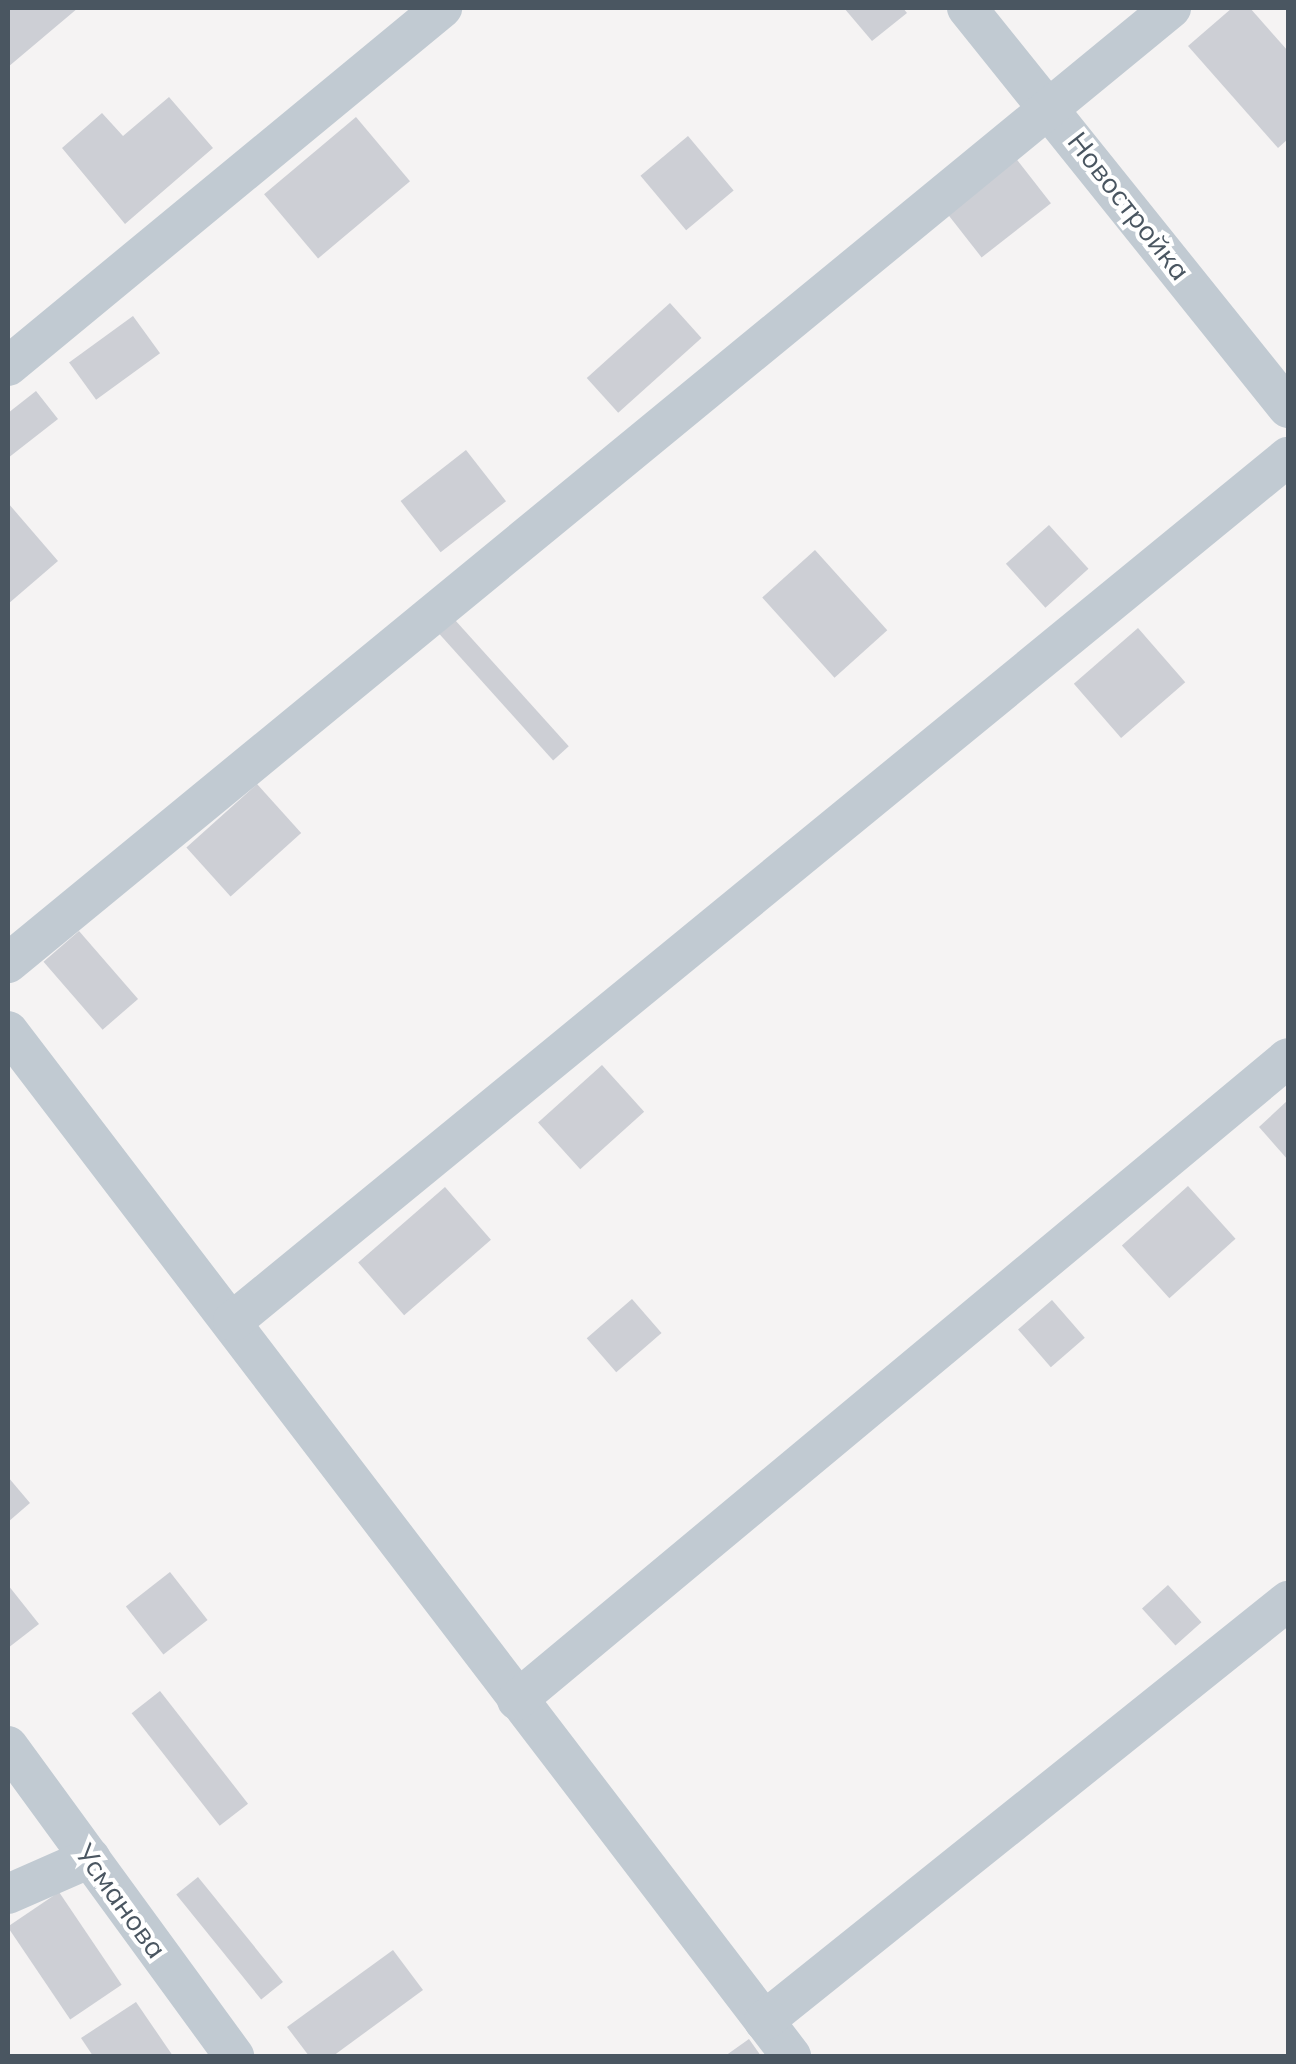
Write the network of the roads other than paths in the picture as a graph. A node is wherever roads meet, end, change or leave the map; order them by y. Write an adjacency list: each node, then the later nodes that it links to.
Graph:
1 (442, 8): 5 (street)
2 (966, 8): 4 (street, Новостройка)
3 (1171, 8): 4 (street)
4 (1050, 107): 6 (street, Новостройка); 8 (street)
5 (8, 366)
6 (1288, 408)
7 (1288, 456): 11 (street)
8 (8, 963)
9 (8, 1032): 11 (street)
10 (1288, 1058): 13 (street)
11 (233, 1321): 13 (street)
12 (1288, 1602): 17 (street)
13 (516, 1700): 17 (street)
14 (8, 1746): 15 (street, Усманова)
15 (90, 1858): 16 (street); 18 (street, Усманова)
16 (8, 1894)
17 (764, 2022): 19 (street)
18 (234, 2056)
19 (791, 2056)

